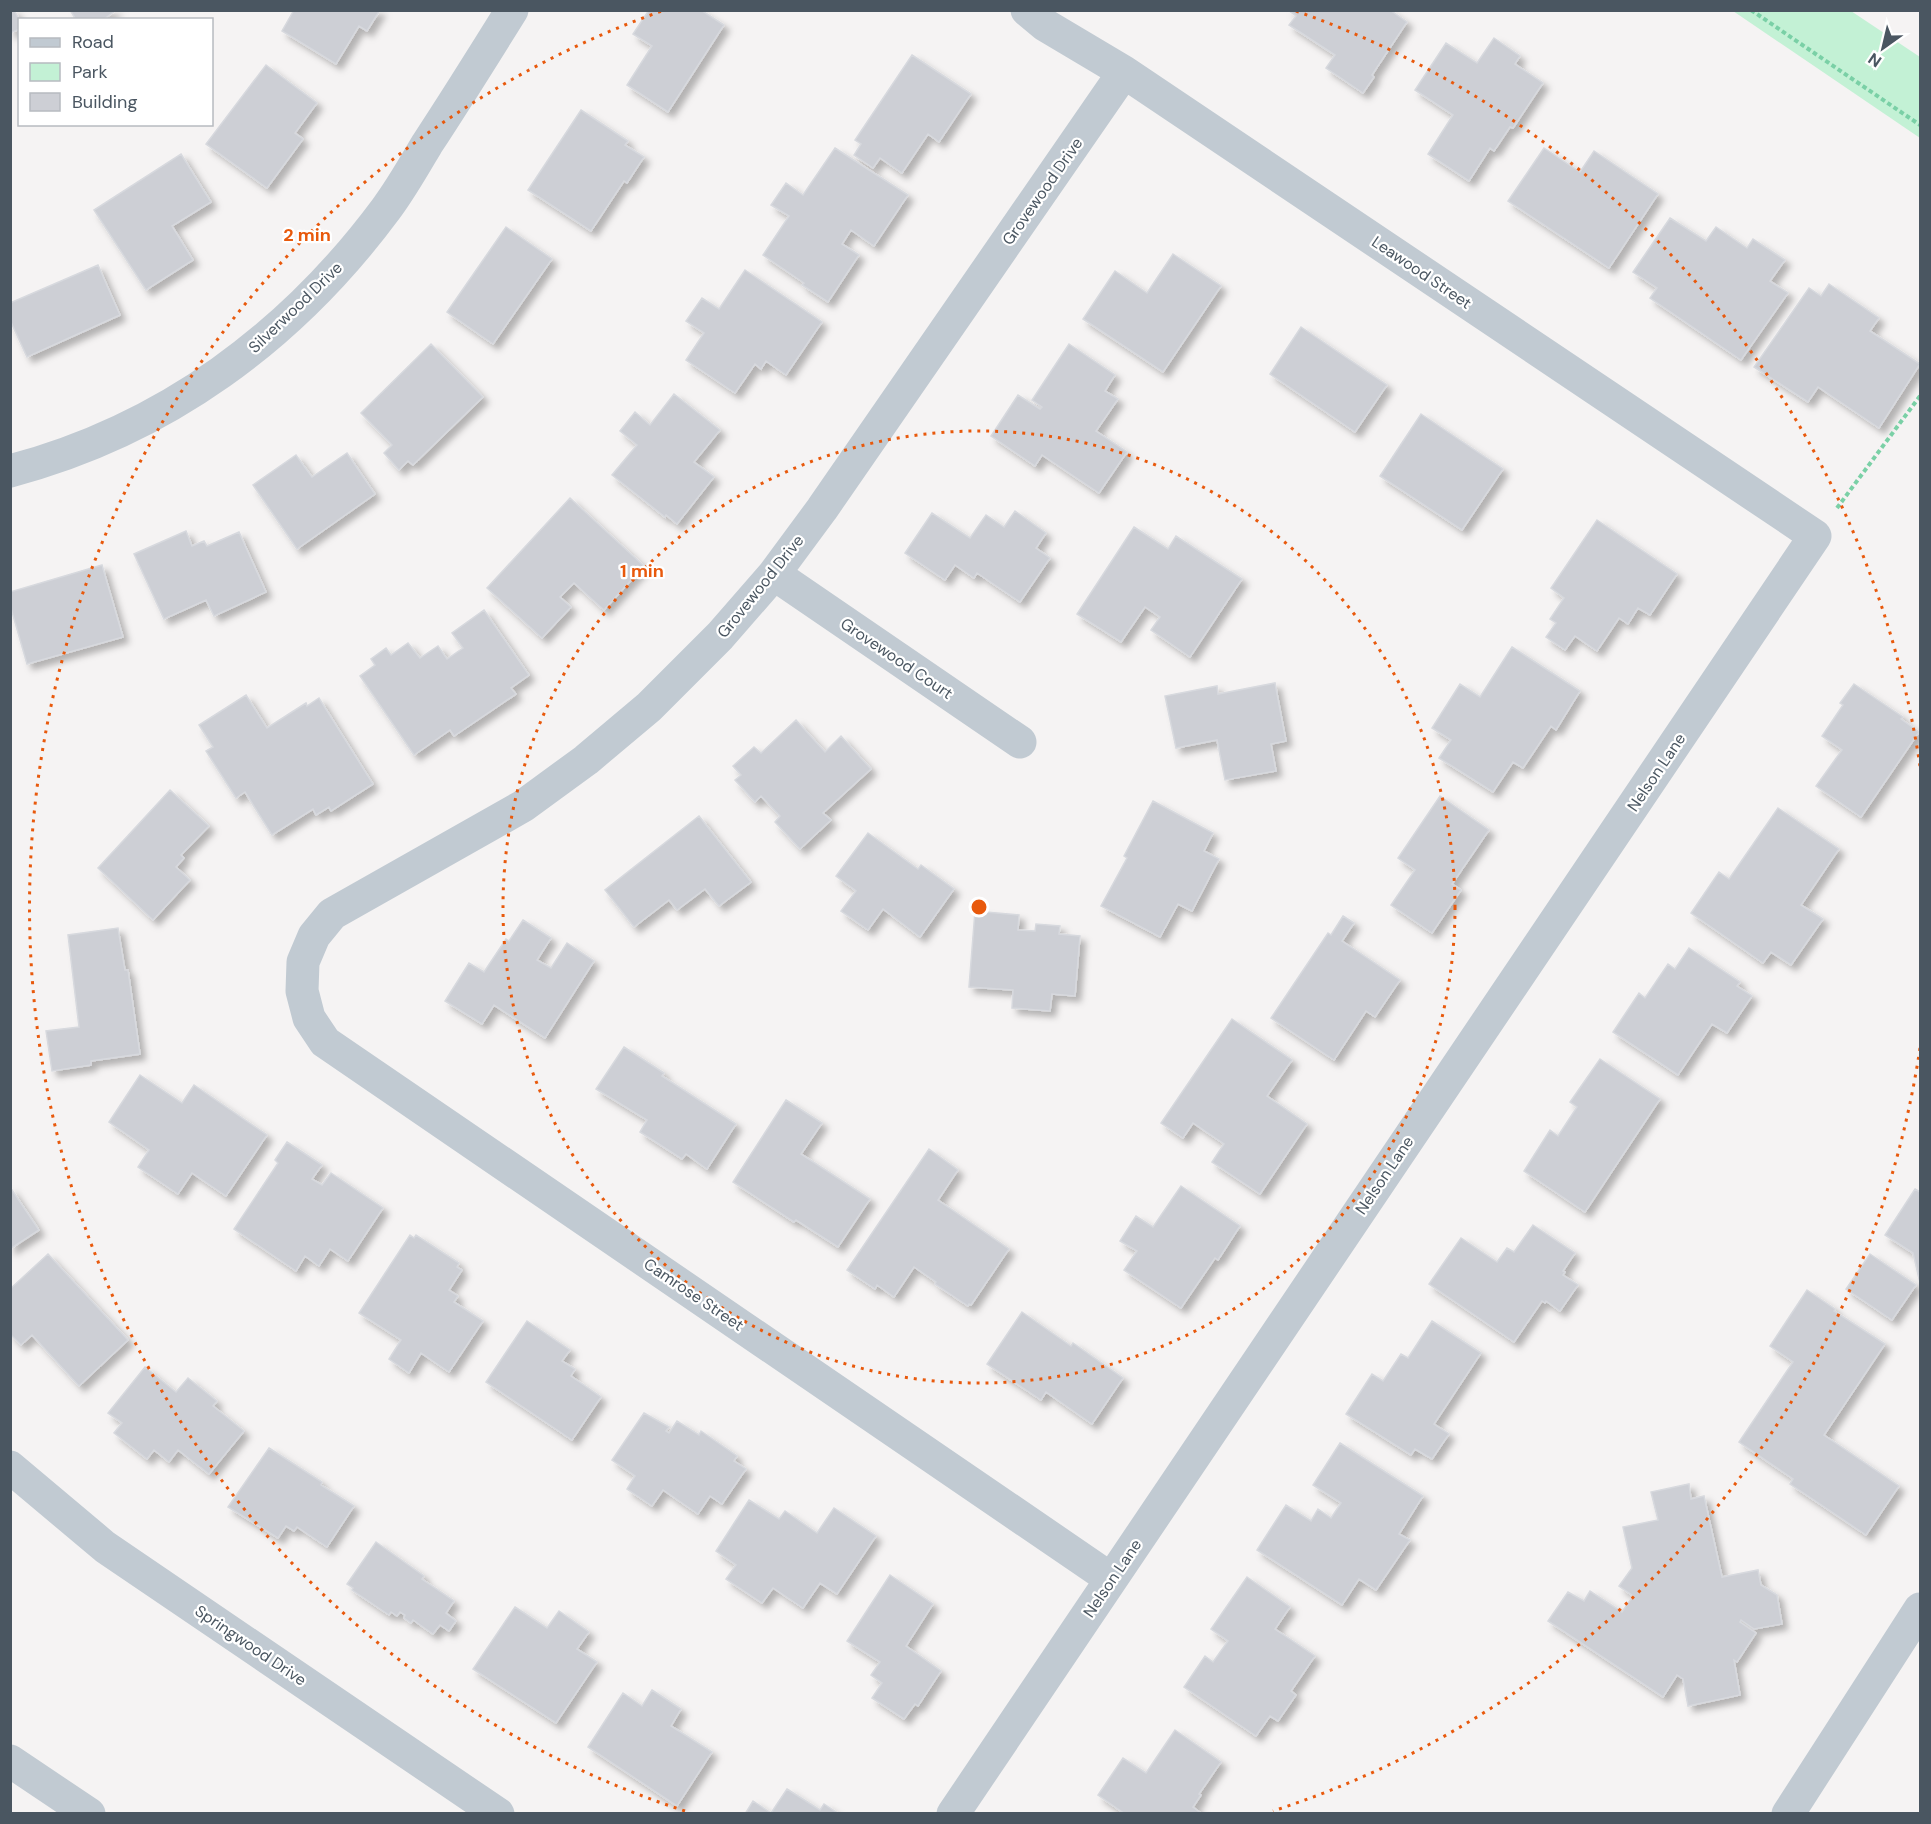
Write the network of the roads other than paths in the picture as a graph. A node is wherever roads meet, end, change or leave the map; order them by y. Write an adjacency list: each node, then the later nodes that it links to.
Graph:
1 (512, 10): 4 (street, Silverwood Drive)
2 (1027, 10): 3 (street, Leawood Street)
3 (1124, 72): 5 (street, Leawood Street); 6 (street, Grovewood Drive)
4 (10, 471)
5 (1815, 536): 10 (street, Nelson Lane)
6 (774, 574): 7 (street, Grovewood Court); 8 (street, Grovewood Drive)
7 (1020, 742)
8 (302, 991): 10 (street, Camrose Street)
9 (10, 1467): 14 (street, Springwood Drive)
10 (1111, 1579): 15 (street, Nelson Lane)
11 (1920, 1609): 16 (street)
12 (10, 1761): 13 (street)
13 (89, 1814)
14 (498, 1814)
15 (953, 1814)
16 (1788, 1814)

